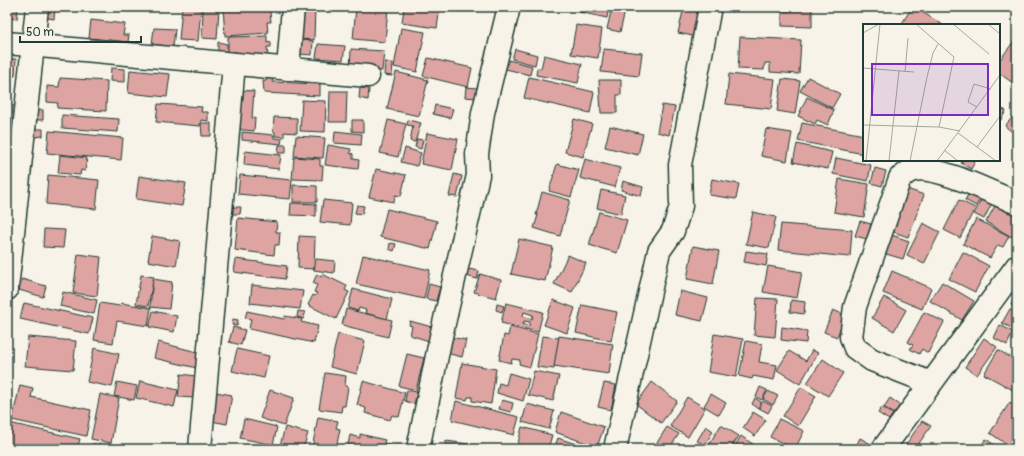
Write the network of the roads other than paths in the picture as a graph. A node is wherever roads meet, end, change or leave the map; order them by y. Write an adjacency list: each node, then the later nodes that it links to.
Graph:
1 (37, 7): 6 (street)
2 (293, 7): 8 (street)
3 (509, 7): 15 (street)
4 (710, 7): 16 (street)
5 (7, 43): 6 (street)
6 (33, 45): 7 (street); 12 (street)
7 (234, 64): 8 (street); 14 (street)
8 (288, 70): 9 (street)
9 (368, 76)
10 (1017, 203): 13 (street)
11 (1017, 266): 13 (street)
12 (7, 289)
13 (931, 383): 17 (street)
14 (200, 449)
15 (418, 449)
16 (615, 449)
17 (882, 449)

